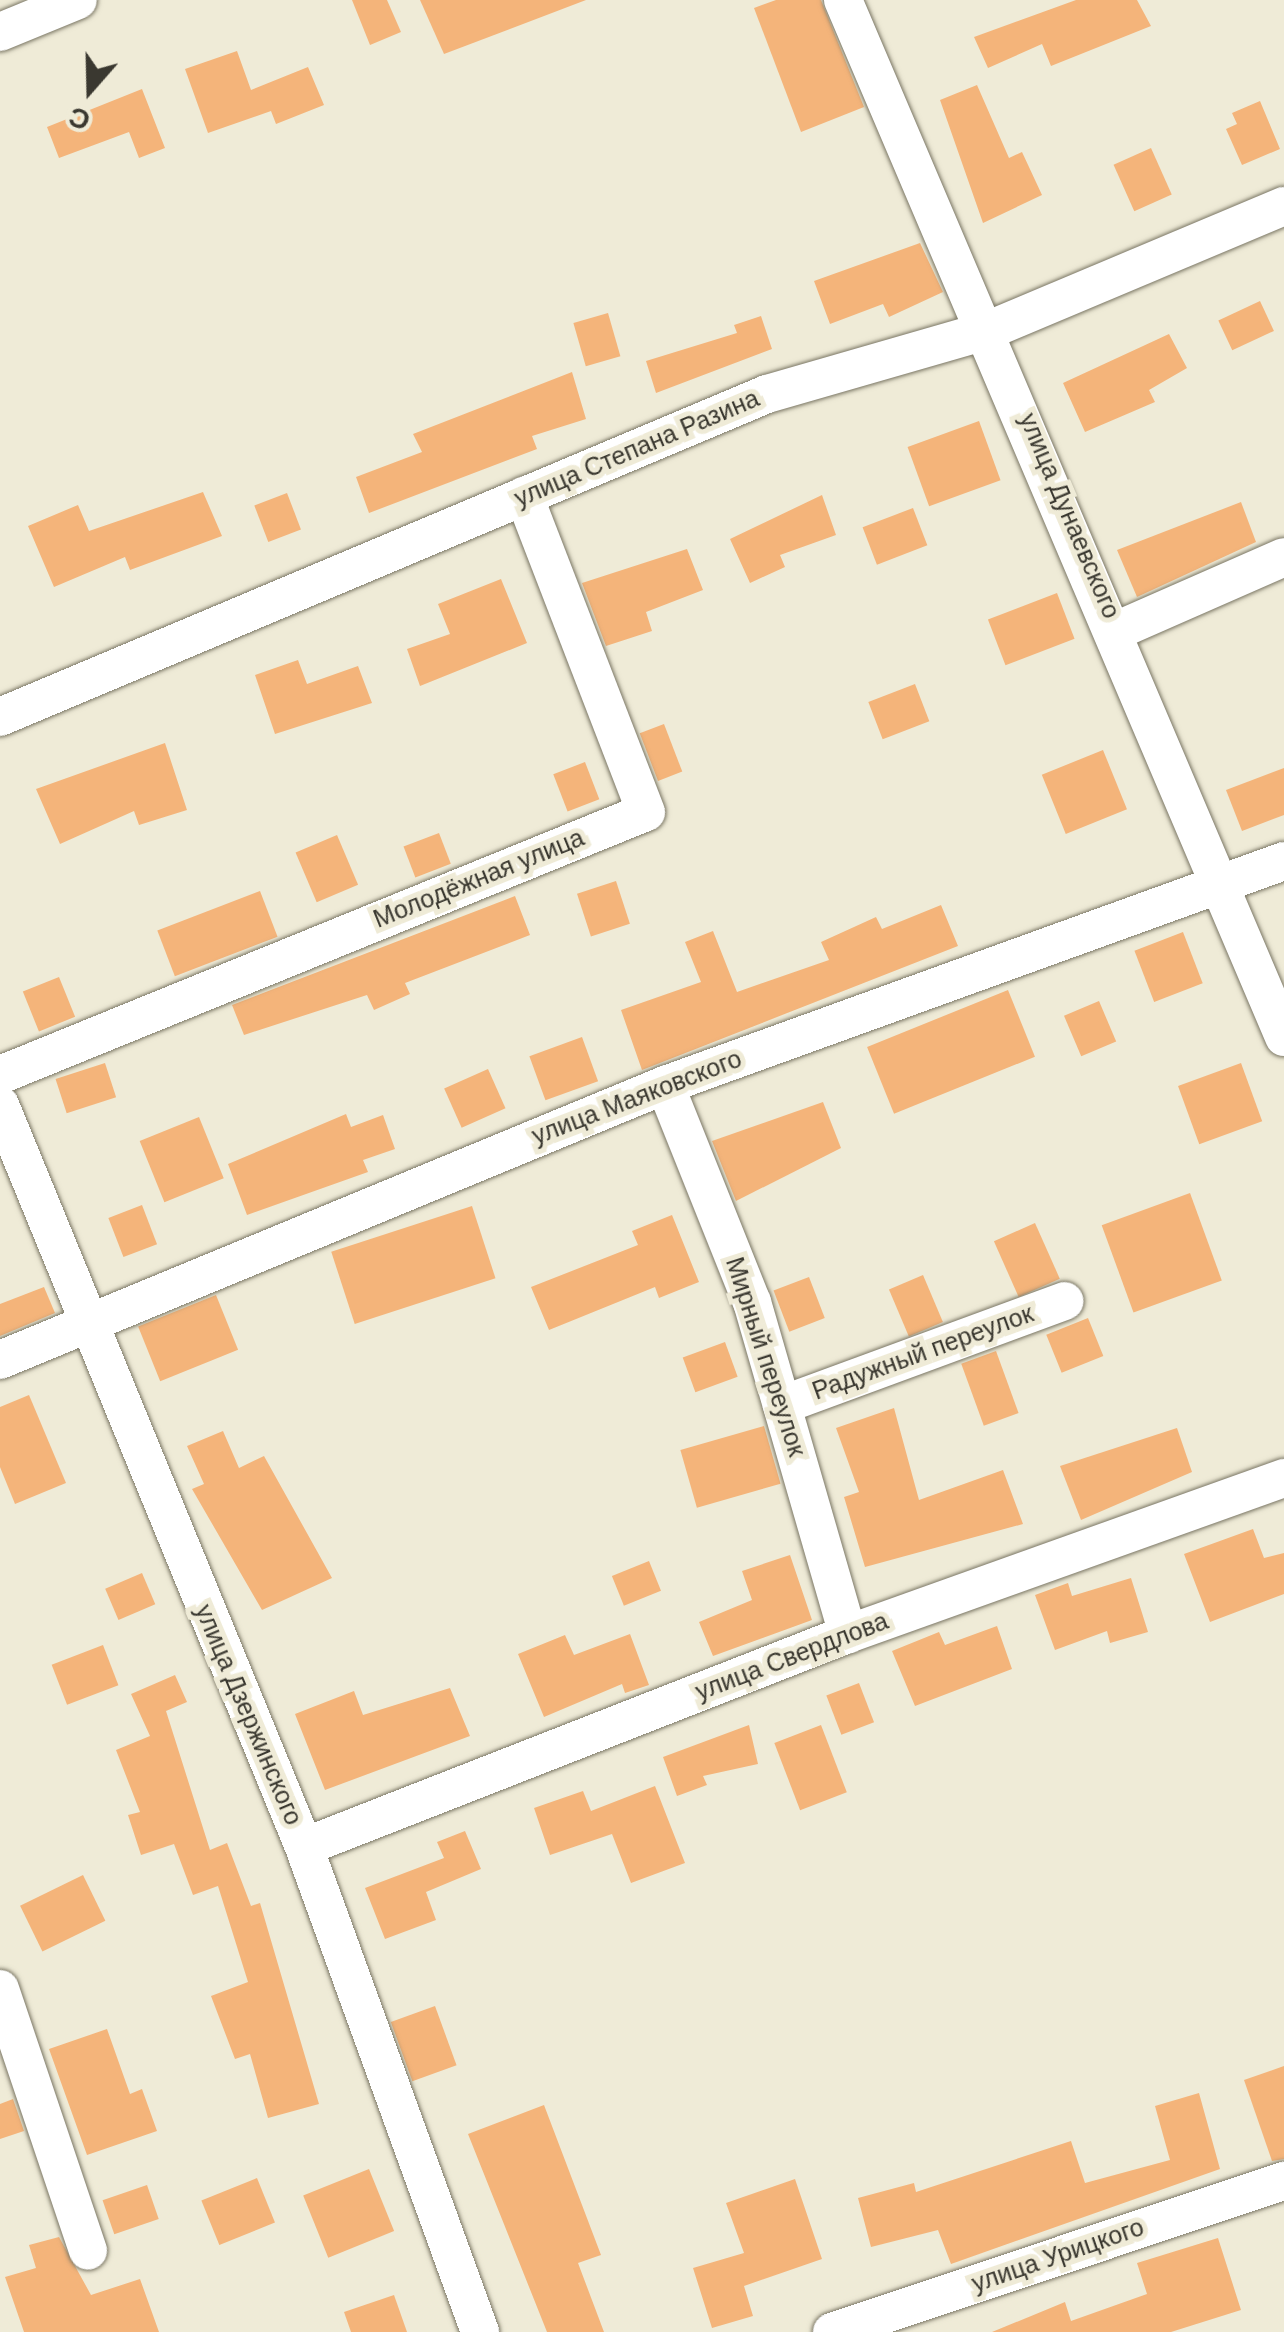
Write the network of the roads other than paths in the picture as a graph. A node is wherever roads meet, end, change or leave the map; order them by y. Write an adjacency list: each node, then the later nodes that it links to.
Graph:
1 (78, 0): 3 (street)
2 (843, 0): 5 (street, улица Дунаевского)
3 (0, 32)
4 (1284, 206): 5 (street, улица Степана Разина)
5 (990, 330): 6 (street, улица Степана Разина); 8 (street, улица Дунаевского)
6 (524, 496): 9 (street, улица Степана Разина); 13 (street, Молодёжная улица)
7 (1284, 557): 8 (street)
8 (1118, 630): 11 (street, улица Дунаевского)
9 (0, 717)
10 (1284, 861): 11 (street, улица Маяковского)
11 (1217, 889): 12 (street, улица Дунаевского); 14 (street, улица Маяковского)
12 (1284, 1037)
13 (0, 1075)
14 (665, 1085): 17 (street, улица Маяковского); 19 (street, Мирный переулок)
15 (0, 1104): 17 (street, улица Дзержинского)
16 (1064, 1301): 19 (street, Радужный переулок)
17 (83, 1324): 18 (street, улица Маяковского); 22 (street, улица Дзержинского)
18 (0, 1360)
19 (782, 1405): 21 (street, Мирный переулок)
20 (1284, 1478): 21 (street, улица Свердлова)
21 (848, 1634): 22 (street, улица Свердлова)
22 (304, 1848): 26 (street, улица Дзержинского)
23 (0, 1988): 25 (street)
24 (1284, 2180): 27 (street, улица Урицкого)
25 (88, 2251)
26 (480, 2332)
27 (832, 2332)

